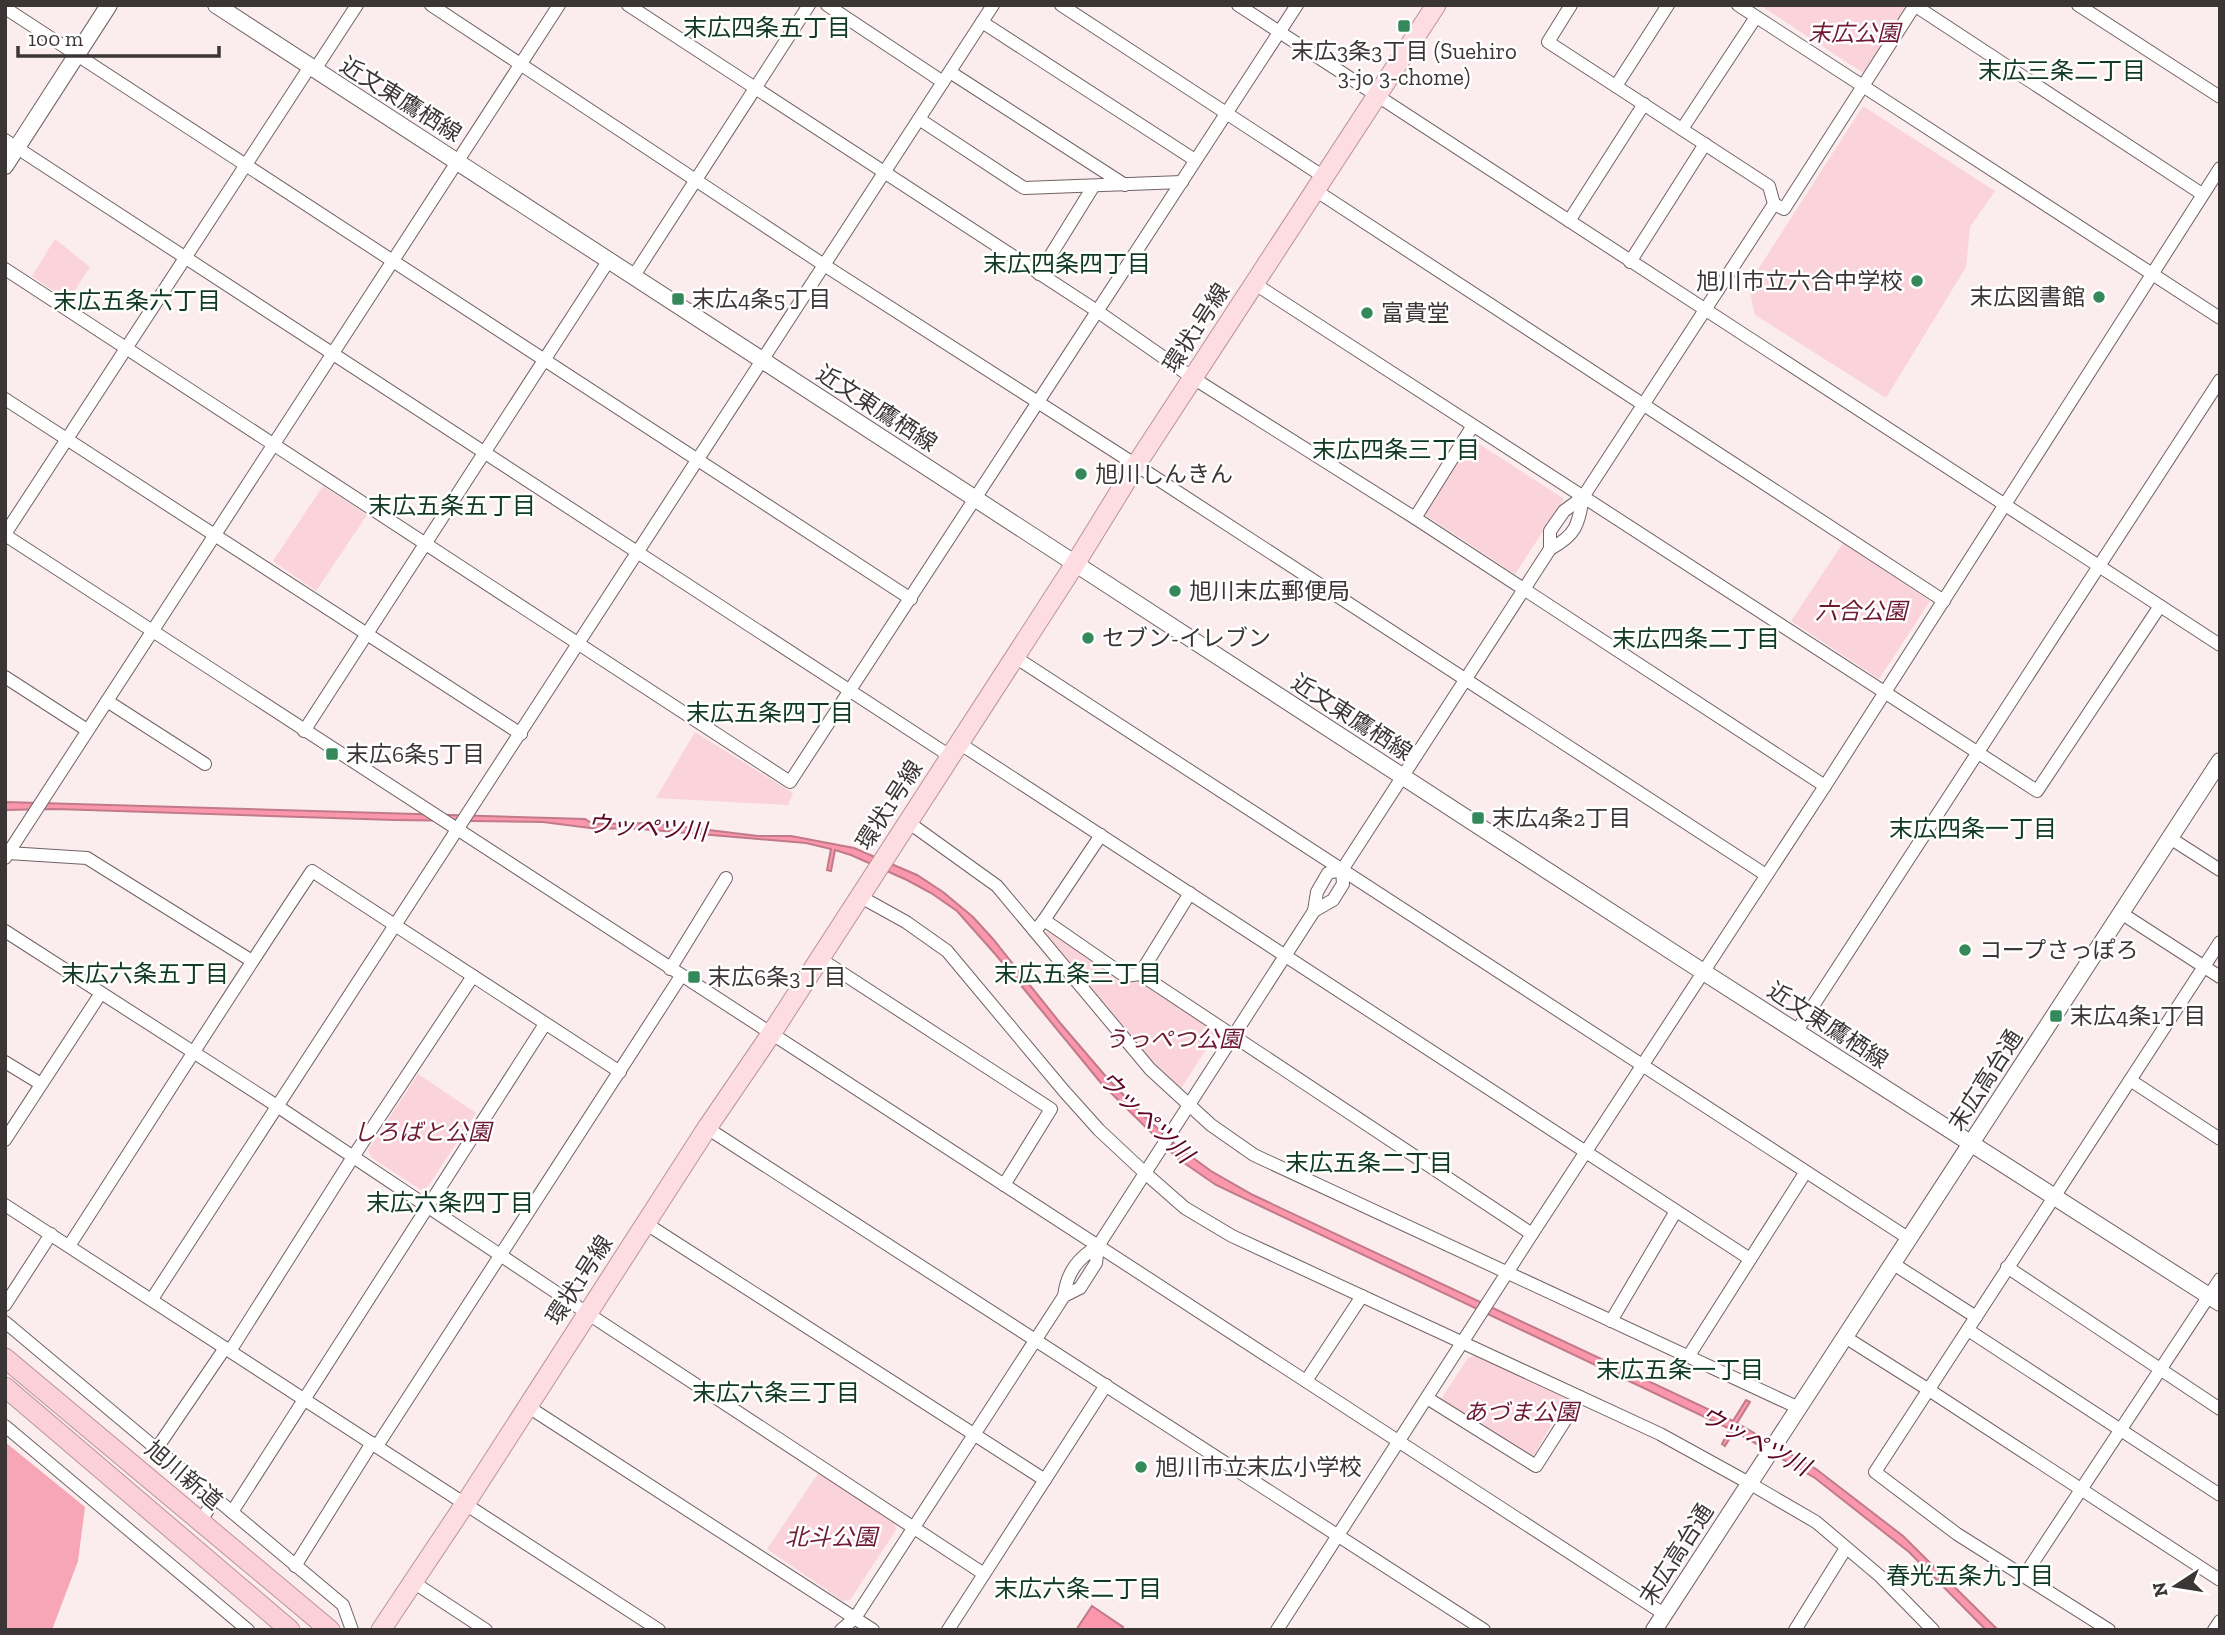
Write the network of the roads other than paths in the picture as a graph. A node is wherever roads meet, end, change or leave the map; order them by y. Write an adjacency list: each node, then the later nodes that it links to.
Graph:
1 (109, 5): 23 (street)
2 (216, 5): 25 (street, 近文東鷹栖線)
3 (356, 5): 25 (street)
4 (431, 5): 24 (street)
5 (559, 5): 24 (street)
6 (628, 5): 29 (street)
7 (808, 5): 29 (street)
8 (827, 5): 26 (street)
9 (993, 5): 21 (street)
10 (1060, 5): 33 (street)
11 (1238, 5): 22 (street)
12 (1297, 5): 22 (street)
13 (1436, 5): 30 (main road, 環状1号線)
14 (1572, 5): 27 (street)
15 (1668, 5): 27 (street)
16 (1738, 5): 20 (street)
17 (1914, 5): 28 (street); 49 (street)
18 (2078, 5): 31 (street)
19 (5, 8): 23 (street)
20 (1756, 17): 28 (street); 35 (street)
21 (982, 22): 26 (street); 38 (street)
22 (1280, 33): 30 (street); 33 (street)
23 (76, 54): 36 (street); 40 (street)
24 (520, 64): 39 (street); 44 (street)
25 (312, 69): 39 (street, 近文東鷹栖線); 40 (street)
26 (946, 77): 34 (street); 47 (street)
27 (1616, 86): 32 (street)
28 (1863, 87): 50 (street); 59 (street)
29 (754, 88): 43 (street); 44 (street)
30 (1377, 96): 46 (main road, 環状1号線); 51 (street)
31 (2220, 97)
32 (1644, 104): 35 (street); 51 (street)
33 (1228, 113): 38 (street); 46 (street)
34 (919, 119): 43 (street); 48 (street)
35 (1682, 129): 37 (street)
36 (11, 144): 41 (street); 52 (street)
37 (1705, 144): 50 (street); 55 (street)
38 (1195, 160): 45 (street)
39 (457, 162): 53 (street); 54 (street, 近文東鷹栖線)
40 (246, 164): 52 (street); 53 (street)
41 (5, 166)
42 (2220, 168): 49 (street)
43 (884, 174): 56 (street); 58 (street)
44 (696, 179): 56 (street); 60 (street)
45 (1182, 182): 47 (street); 63 (street)
46 (1319, 184): 61 (main road, 環状1号線); 73 (street)
47 (1125, 185): 48 (street)
48 (1093, 187): 58 (street)
49 (2203, 194): 59 (street)
50 (1774, 205): 62 (street)
51 (1569, 221): 55 (street)
52 (187, 257): 65 (street); 66 (street)
53 (393, 259): 66 (street); 67 (street)
54 (609, 260): 60 (street, 近文東鷹栖線); 67 (street)
55 (1630, 262): 62 (street)
56 (824, 265): 68 (street); 72 (street)
57 (5, 269): 65 (street)
58 (1039, 274): 63 (street)
59 (2151, 274): 64 (street); 82 (street)
60 (633, 276): 68 (street, 近文東鷹栖線)
61 (1255, 284): 69 (main road, 環状1号線); 74 (street)
62 (1704, 310): 73 (street); 82 (street)
63 (1097, 311): 69 (street); 72 (street)
64 (2220, 318)
65 (126, 347): 75 (street); 76 (street)
66 (332, 352): 76 (street); 77 (street)
67 (545, 359): 77 (street); 78 (street)
68 (762, 361): 78 (street); 81 (street, 近文東鷹栖線)
69 (1193, 378): 79 (main road, 環状1号線); 83 (street)
70 (2220, 380): 90 (street)
71 (5, 399): 75 (street)
72 (1039, 402): 79 (street); 81 (street)
73 (1642, 405): 80 (street); 93 (street)
74 (1472, 427): 80 (street); 83 (street)
75 (68, 440): 84 (street); 85 (street)
76 (273, 444): 85 (street); 86 (street)
77 (485, 452): 86 (street); 88 (street)
78 (698, 459): 88 (street); 92 (street)
79 (1136, 465): 89 (main road, 環状1号線); 101 (street)
80 (1583, 498): 87 (street); 87 (street); 103 (street)
81 (975, 499): 89 (street, 近文東鷹栖線); 92 (street)
82 (2004, 504): 90 (street); 93 (street)
83 (1415, 518): 91 (street)
84 (5, 535): 95 (street)
85 (214, 535): 95 (street); 96 (street)
86 (427, 543): 96 (street); 97 (street)
87 (1549, 549): 91 (street)
88 (639, 553): 97 (street); 102 (street)
89 (1075, 564): 99 (main road, 環状1号線); 112 (street, 近文東鷹栖線)
90 (2098, 565): 94 (street); 109 (street)
91 (1524, 590): 101 (street); 113 (street)
92 (911, 599): 102 (street)
93 (1944, 601): 103 (street)
94 (2160, 606): 98 (street); 109 (street)
95 (153, 630): 104 (street); 106 (street)
96 (368, 634): 106 (street); 107 (street)
97 (580, 644): 102 (street); 107 (street)
98 (2220, 645)
99 (1015, 657): 108 (main road, 環状1号線); 119 (street)
100 (5, 678): 105 (street)
101 (1464, 679): 112 (street); 121 (street)
102 (850, 690): 108 (street)
103 (1884, 694): 109 (street); 113 (street)
104 (107, 701): 105 (street); 111 (street)
105 (87, 730): 118 (street)
106 (304, 731): 115 (street)
107 (521, 734): 115 (street)
108 (955, 749): 114 (main road, 環状1号線); 116 (street)
109 (1977, 753): 144 (street)
110 (2220, 761): 117 (street, 末広高台通)
111 (205, 764)
112 (1401, 776): 119 (street); 137 (street, 近文東鷹栖線)
113 (1825, 786): 121 (street)
114 (908, 822): 123 (main road, 環状1号線); 130 (street)
115 (457, 830): 128 (street); 136 (street)
116 (1101, 835): 124 (street); 127 (street)
117 (2170, 838): 120 (street); 126 (street, 末広高台通)
118 (7, 855): 134 (street)
119 (1342, 870): 125 (street); 125 (street); 149 (street)
120 (2220, 870)
121 (1766, 876): 137 (street)
122 (726, 878): 136 (street)
123 (863, 890): 133 (main road, 環状1号線); 153 (street)
124 (1190, 894): 132 (street); 138 (street)
125 (1314, 911): 132 (street)
126 (2121, 914): 135 (street); 160 (street, 末広高台通)
127 (1044, 920): 130 (street); 138 (street)
128 (395, 925): 134 (street); 139 (street); 154 (street)
129 (5, 931): 142 (street)
130 (1035, 931): 156 (street)
131 (2220, 942): 135 (street)
132 (1286, 956): 146 (street); 161 (street)
133 (819, 958): 145 (main road, 環状1号線); 155 (street)
134 (252, 961): 147 (street)
135 (2204, 967): 141 (street); 151 (street)
136 (670, 969): 140 (street)
137 (1704, 972): 144 (street, 近文東鷹栖線); 149 (street)
138 (1140, 974): 146 (street)
139 (473, 976): 143 (street); 162 (street)
140 (681, 976): 145 (street); 150 (street)
141 (2220, 977)
142 (101, 993): 147 (street); 152 (street)
143 (545, 1024): 150 (street); 168 (street)
144 (1796, 1032): 160 (street, 近文東鷹栖線)
145 (771, 1034): 157 (main road, 環状1号線); 165 (street)
146 (1232, 1036): 156 (street); 172 (street)
147 (194, 1054): 154 (street); 175 (street)
148 (5, 1062): 152 (street)
149 (1643, 1065): 161 (street); 164 (street)
150 (620, 1072): 176 (street)
151 (2130, 1080): 158 (street); 166 (street)
152 (41, 1084): 159 (street)
153 (1063, 1091): 155 (street); 163 (street)
154 (277, 1106): 162 (street); 183 (street)
155 (1051, 1109): 165 (street)
156 (1184, 1110): 163 (street); 181 (street)
157 (707, 1128): 170 (main road, 環状1号線); 192 (street)
158 (2220, 1139)
159 (5, 1140)
160 (1971, 1143): 166 (street, 近文東鷹栖線); 173 (street, 末広高台通)
161 (1585, 1153): 169 (street); 172 (street)
162 (353, 1157): 168 (street); 194 (street)
163 (1147, 1168): 174 (street); 182 (street)
164 (1805, 1173): 173 (street); 177 (street)
165 (1004, 1185): 174 (street)
166 (2055, 1196): 179 (street); 184 (street, 近文東鷹栖線)
167 (5, 1205): 171 (street)
168 (427, 1206): 176 (street); 203 (street)
169 (1676, 1211): 177 (street); 188 (street)
170 (645, 1223): 186 (main road, 環状1号線); 210 (street)
171 (51, 1234): 175 (street); 185 (street)
172 (1532, 1234): 181 (street)
173 (1908, 1238): 178 (street, 末広高台通)
174 (1098, 1245): 192 (street); 198 (street)
175 (69, 1246): 183 (street)
176 (500, 1256): 186 (street); 212 (street)
177 (1750, 1259): 195 (street)
178 (1892, 1263): 187 (street); 191 (street, 末広高台通)
179 (2007, 1267): 187 (street); 197 (street)
180 (2220, 1279): 184 (street)
181 (1503, 1280): 188 (street); 193 (street)
182 (1362, 1296): 193 (street); 198 (street)
183 (152, 1299): 194 (street)
184 (2214, 1299): 197 (street)
185 (5, 1305)
186 (587, 1313): 205 (main road, 環状1号線); 222 (street)
187 (1976, 1317): 190 (street)
188 (1611, 1321): 195 (street)
189 (5, 1322): 213 (street)
190 (1968, 1330): 201 (street); 209 (street)
191 (1845, 1337): 201 (street); 206 (street, 末広高台通)
192 (1037, 1340): 199 (street); 210 (street)
193 (1463, 1342): 202 (street); 204 (street)
194 (227, 1349): 203 (street); 213 (street)
195 (1688, 1357): 206 (street)
196 (5, 1358): 221 (highway, 旭川新道)
197 (2158, 1369): 207 (street); 209 (street)
198 (1306, 1381): 211 (street)
199 (1106, 1385): 214 (street); 223 (street)
200 (5, 1387): 235 (highway)
201 (1929, 1390): 216 (street); 227 (street)
202 (1580, 1396): 204 (street); 215 (street)
203 (304, 1398): 212 (street); 220 (street)
204 (1427, 1398): 211 (street)
205 (527, 1406): 219 (main road, 環状1号線); 232 (street)
206 (1798, 1408): 215 (street, 末広高台通)
207 (2220, 1409)
208 (5, 1426): 234 (street)
209 (2119, 1430): 216 (street); 217 (street)
210 (975, 1435): 214 (street); 222 (street)
211 (1399, 1441): 223 (street); 230 (street)
212 (374, 1445): 219 (street); 225 (street)
213 (157, 1448): 218 (street)
214 (1045, 1480): 226 (street)
215 (1749, 1483): 224 (street); 230 (street, 末広高台通)
216 (2080, 1490): 227 (street); 228 (street)
217 (2220, 1495)
218 (215, 1498): 220 (street); 221 (street)
219 (465, 1504): 229 (main road, 環状1号線); 240 (street)
220 (232, 1512): 225 (street)
221 (201, 1521): 236 (highway, 旭川新道)
222 (914, 1530): 226 (street); 232 (street)
223 (1338, 1535): 244 (street); 245 (street)
224 (1846, 1548): 233 (street); 247 (street)
225 (295, 1566): 237 (street)
226 (984, 1574): 243 (street)
227 (2024, 1576): 248 (street)
228 (2220, 1580)
229 (412, 1582): 238 (main road, 環状1号線); 239 (street)
230 (1664, 1614): 246 (street, 末広高台通)
231 (2220, 1621): 249 (street)
232 (855, 1624): 241 (street); 242 (street)
233 (1932, 1629)
234 (248, 1630)
235 (290, 1630)
236 (330, 1630)
237 (352, 1630)
238 (381, 1630)
239 (486, 1630)
240 (659, 1630)
241 (841, 1630)
242 (873, 1630)
243 (948, 1630)
244 (1278, 1630)
245 (1483, 1630)
246 (1654, 1630)
247 (1795, 1630)
248 (2109, 1630)
249 (2214, 1630)

